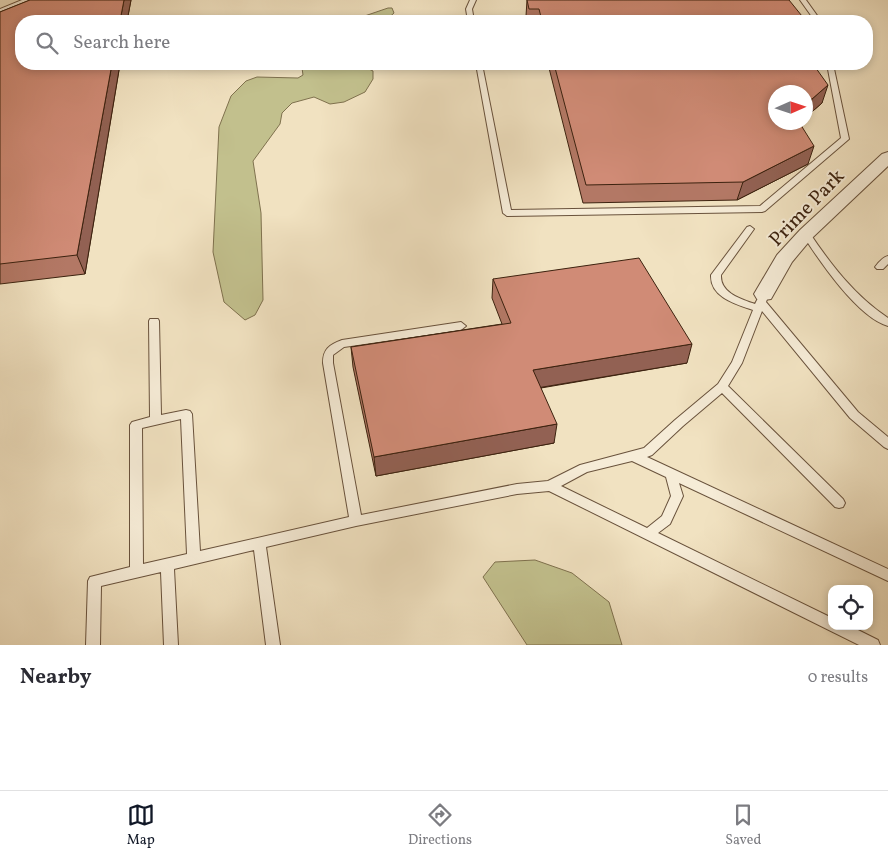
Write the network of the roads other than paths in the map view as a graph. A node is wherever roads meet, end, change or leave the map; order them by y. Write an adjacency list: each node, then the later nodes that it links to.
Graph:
1 (26, 0): 4 (lane)
2 (473, 0): 5 (lane)
3 (803, 0): 6 (lane)
4 (0, 11)
5 (470, 15)
6 (814, 15)
7 (480, 70): 8 (lane)
8 (831, 70)
9 (887, 159): 11 (street, Prime Park)
10 (750, 229): 14 (lane)
11 (806, 234): 14 (street, Prime Park); 16 (lane)
12 (888, 259): 13 (lane)
13 (880, 267)
14 (761, 301): 18 (lane); 20 (lane)
15 (154, 321): 19 (lane)
16 (888, 323)
17 (461, 326): 25 (lane)
18 (722, 387): 21 (lane); 24 (lane)
19 (156, 420): 28 (lane); 30 (lane)
20 (888, 444)
21 (633, 456): 22 (lane); 23 (lane)
22 (671, 475): 26 (lane); 31 (lane)
23 (550, 486): 25 (lane); 26 (lane)
24 (839, 503)
25 (356, 521): 27 (lane)
26 (648, 534): 32 (lane)
27 (259, 542): 28 (lane); 36 (lane)
28 (194, 557): 29 (lane)
29 (167, 564): 30 (lane); 35 (lane)
30 (137, 571): 34 (lane)
31 (888, 575)
32 (828, 624)
33 (841, 630): 37 (lane)
34 (93, 645)
35 (171, 645)
36 (273, 645)
37 (873, 645)

